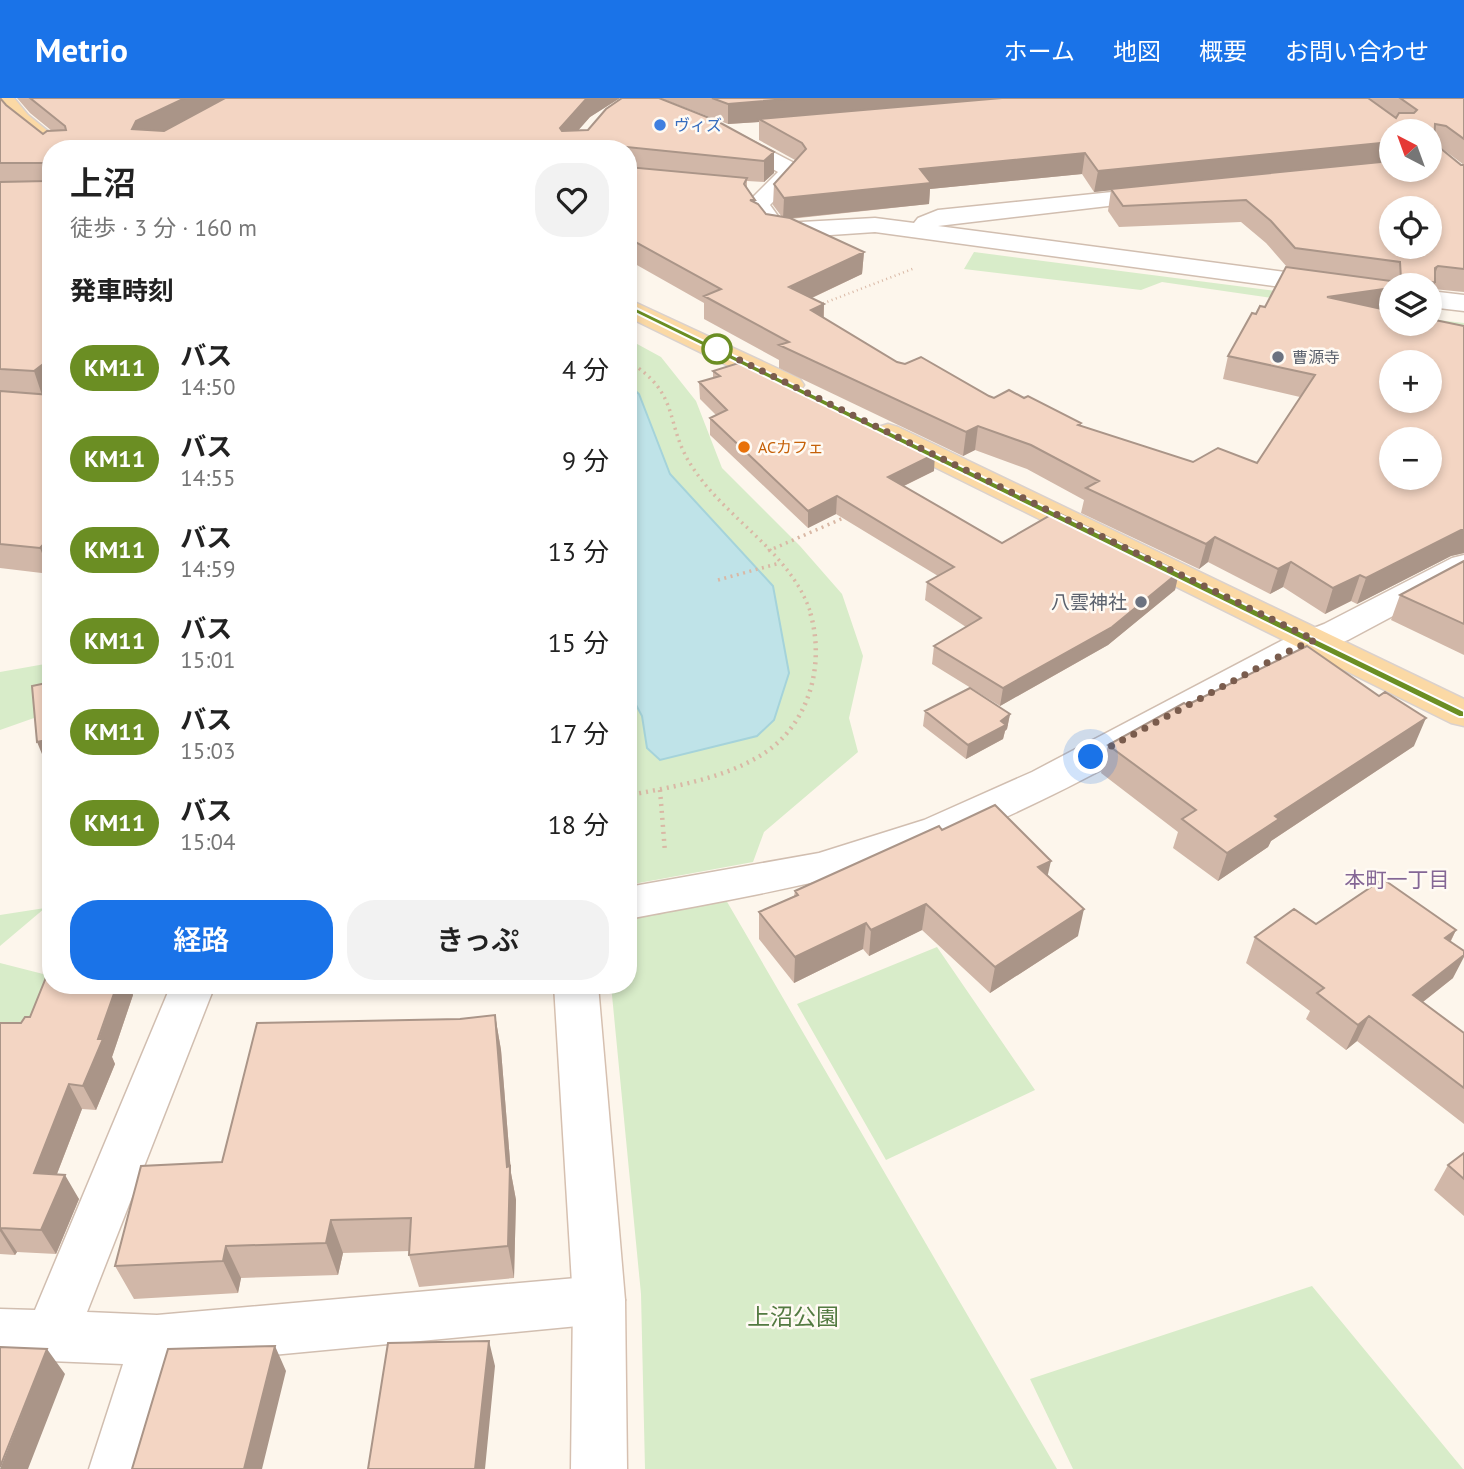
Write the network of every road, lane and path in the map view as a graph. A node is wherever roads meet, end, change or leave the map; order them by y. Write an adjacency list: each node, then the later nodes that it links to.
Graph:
1 (3, 98): 5 (main road)
2 (701, 124): 4 (street)
3 (758, 130): 4 (street)
4 (726, 134): 7 (street)
5 (48, 140)
6 (746, 189): 7 (street)
7 (770, 192): 9 (street)
8 (1186, 192): 9 (street)
9 (911, 230): 11 (street)
10 (918, 267): 14 (path)
11 (1379, 291)
12 (1442, 300): 13 (street)
13 (1464, 303)
14 (816, 306)
15 (637, 311): 17 (main road)
16 (637, 366): 20 (path)
17 (813, 396)
18 (862, 420): 24 (main road)
19 (857, 512): 20 (path)
20 (768, 551): 21 (path)
21 (780, 563): 23 (path); 26 (path)
22 (1464, 565): 24 (street)
23 (718, 580)
24 (1315, 640): 25 (main road); 28 (street)
25 (1464, 714)
26 (660, 790): 27 (path); 28 (path)
27 (637, 794)
28 (668, 898): 29 (street)
29 (637, 902)
30 (189, 994): 34 (street)
31 (577, 994): 32 (street)
32 (599, 1300): 35 (street); 37 (street)
33 (0, 1334): 34 (street)
34 (51, 1336): 35 (street)
35 (157, 1340): 36 (street)
36 (117, 1469)
37 (599, 1469)

